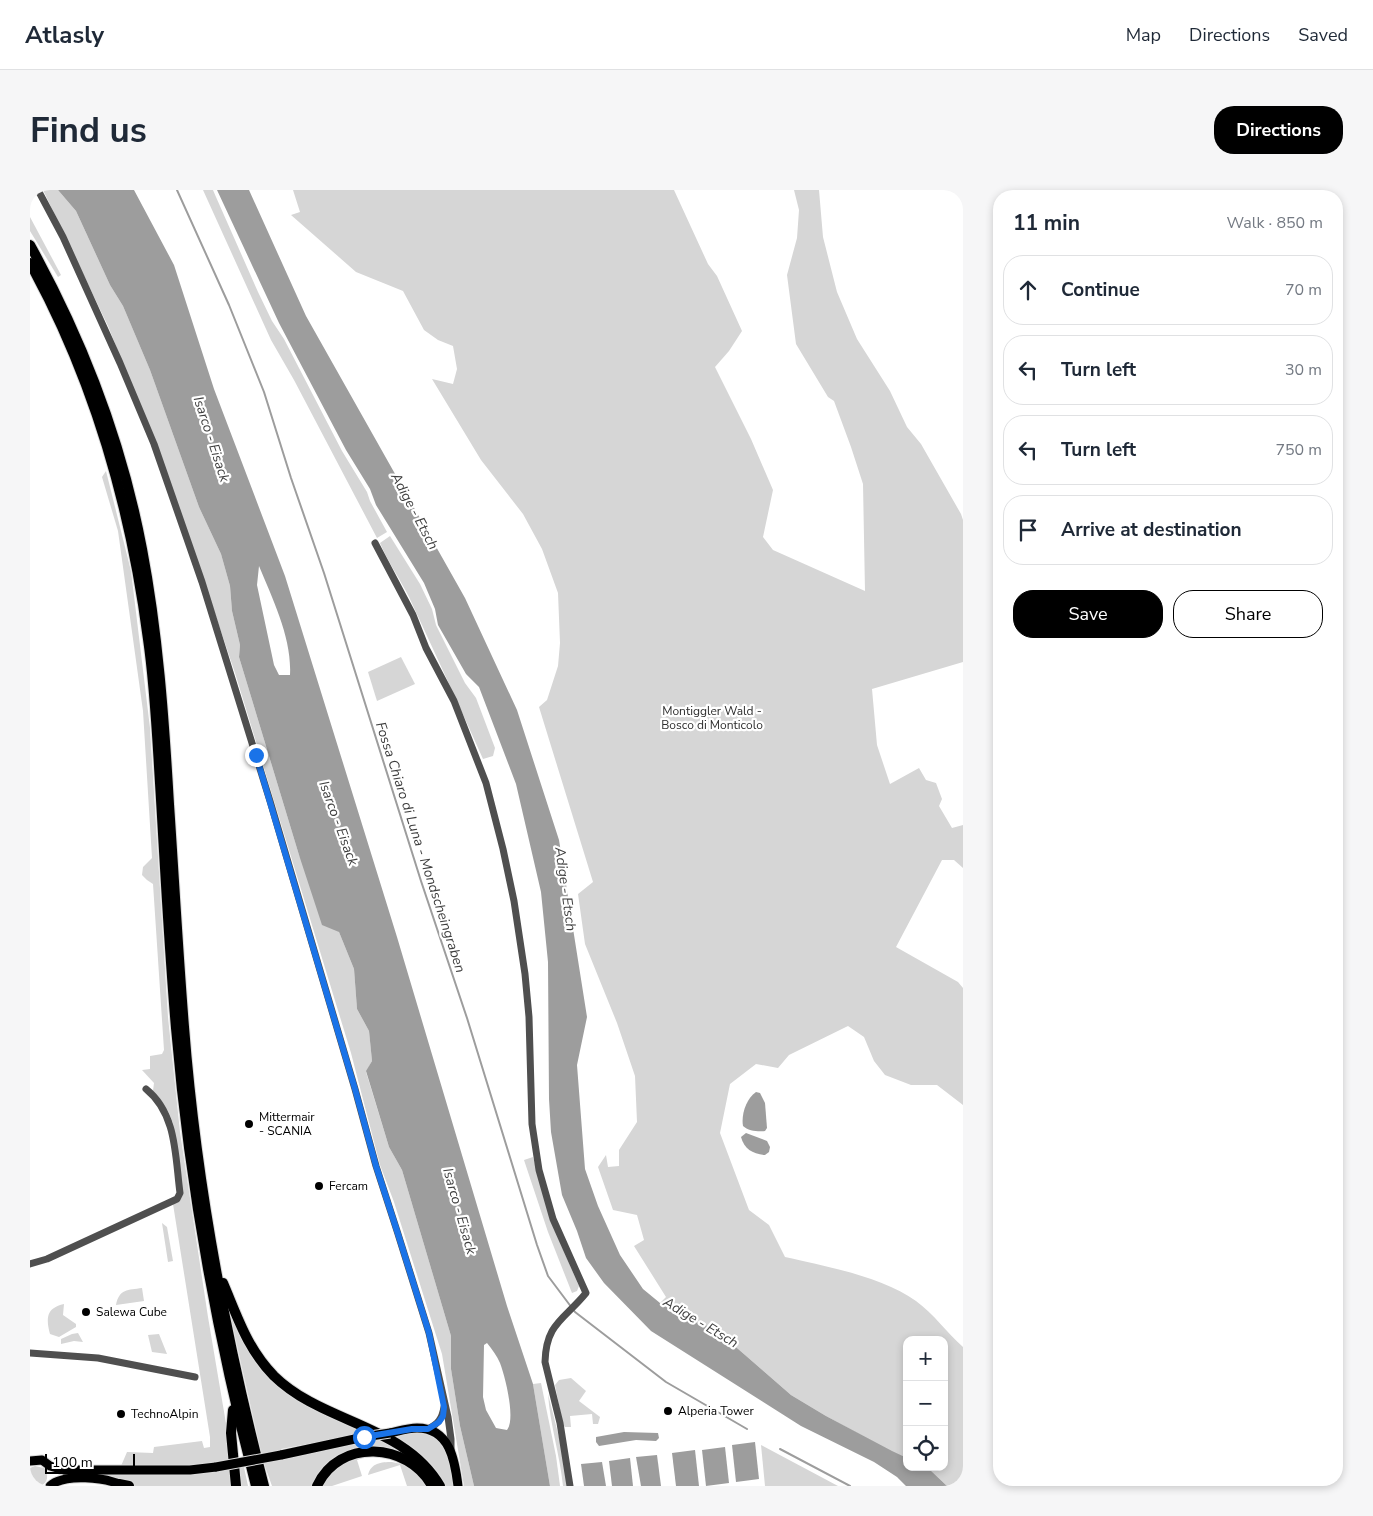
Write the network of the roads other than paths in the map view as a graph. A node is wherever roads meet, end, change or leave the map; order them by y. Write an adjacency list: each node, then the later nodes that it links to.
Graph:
1 (38, 190): 11 (street)
2 (30, 245): 6 (highway)
3 (30, 263): 10 (highway)
4 (375, 543): 25 (street)
5 (146, 1089): 7 (street)
6 (214, 1262): 20 (highway); 23 (highway)
7 (30, 1264)
8 (30, 1353): 9 (street)
9 (195, 1377)
10 (234, 1400): 18 (highway); 19 (highway)
11 (444, 1407): 12 (street); 13 (street)
12 (428, 1429): 13 (main road); 15 (main road, bridge)
13 (451, 1449): 24 (main road)
14 (30, 1460): 15 (main road)
15 (50, 1466): 16 (main road)
16 (51, 1485): 17 (main road)
17 (124, 1485)
18 (236, 1486)
19 (256, 1486)
20 (264, 1486)
21 (317, 1486): 22 (highway)
22 (432, 1486)
23 (440, 1486)
24 (458, 1486)
25 (570, 1486)

